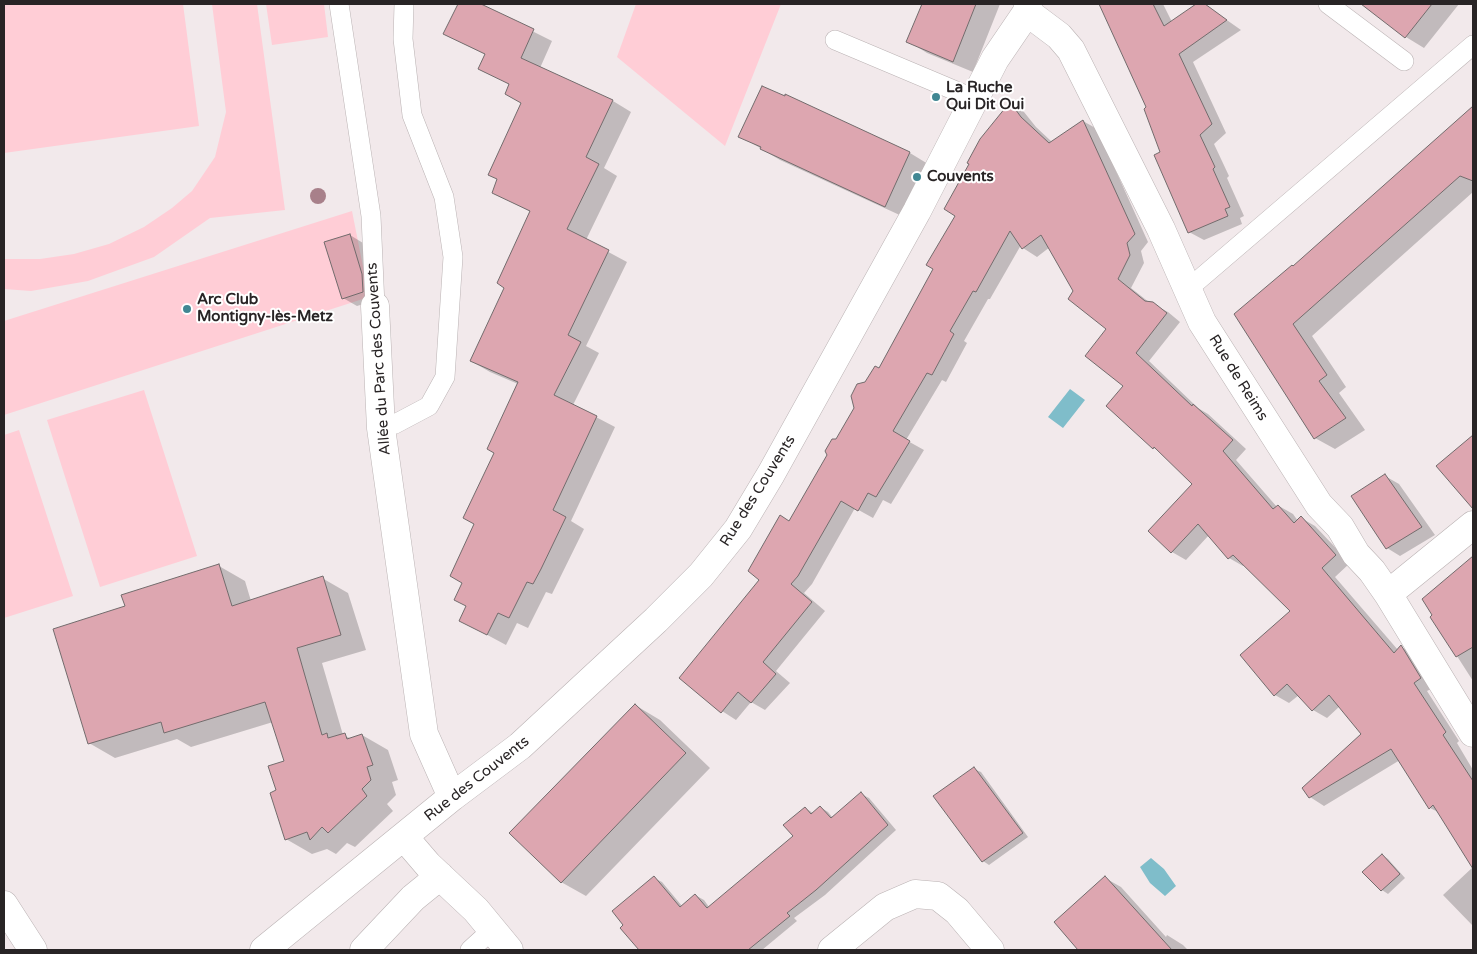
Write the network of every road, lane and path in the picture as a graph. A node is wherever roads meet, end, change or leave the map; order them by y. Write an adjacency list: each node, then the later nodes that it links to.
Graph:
1 (338, 4): 10 (lane, Allée du Parc des Couvents)
2 (404, 4): 11 (lane)
3 (1328, 4): 7 (lane)
4 (1027, 8): 8 (street, Rue des Couvents); 9 (street, Rue de Reims)
5 (835, 40): 8 (lane)
6 (1473, 45): 9 (lane)
7 (1404, 60)
8 (975, 99): 15 (street, Rue des Couvents)
9 (1188, 289): 13 (street, Rue de Reims)
10 (376, 306): 11 (street, Allée du Parc des Couvents)
11 (381, 428): 15 (street, Allée du Parc des Couvents)
12 (1473, 525): 13 (street)
13 (1388, 594): 14 (street, Rue de Reims)
14 (1473, 733)
15 (452, 797): 16 (street, Rue des Couvents)
16 (404, 837): 17 (street); 21 (street, Rue des Couvents)
17 (440, 876): 19 (street); 22 (street)
18 (4, 905): 20 (street)
19 (501, 940): 23 (lane)
20 (33, 950)
21 (264, 950)
22 (364, 950)
23 (470, 950)
24 (832, 950): 25 (street)
25 (990, 950)

